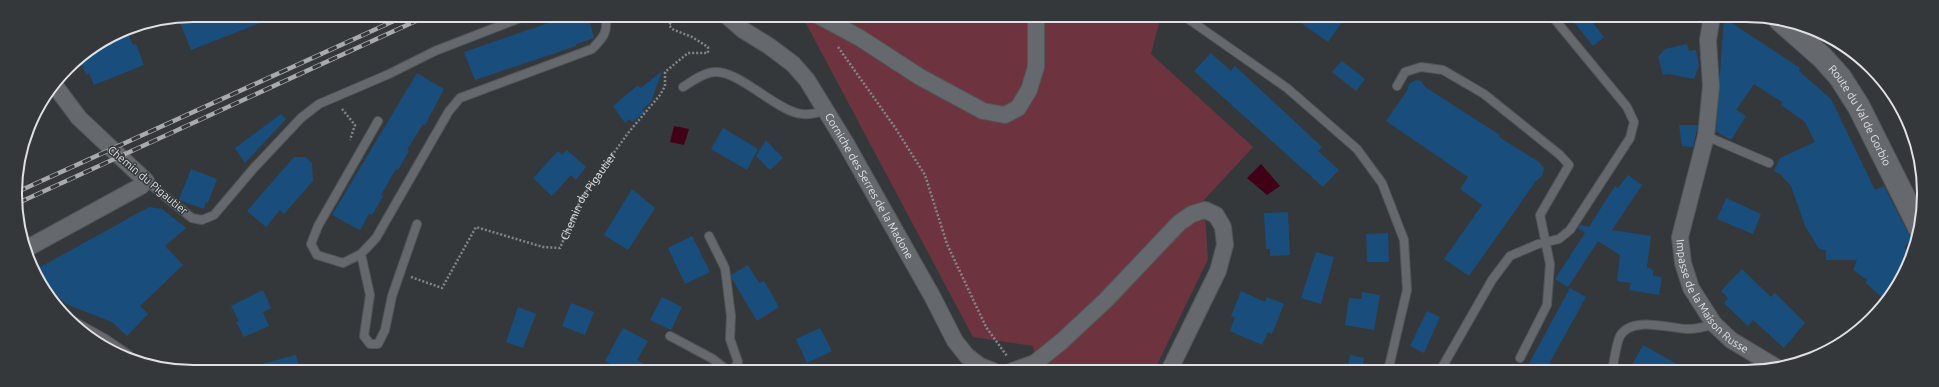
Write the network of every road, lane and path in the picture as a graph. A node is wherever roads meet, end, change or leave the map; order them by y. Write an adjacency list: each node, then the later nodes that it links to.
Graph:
1 (510, 22): 15 (lane, Chemin du Pigautier)
2 (606, 22): 27 (lane)
3 (672, 22): 28 (path, Chemin du Pigautier)
4 (734, 22): 16 (street, Corniche des Serres de la Madone)
5 (830, 22): 6 (street)
6 (1036, 22)
7 (1193, 22): 41 (lane)
8 (1557, 22): 25 (lane)
9 (1711, 22): 18 (street, Impasse de la Maison Russe)
10 (1789, 28): 22 (street, Route du Val de Gorbio)
11 (834, 42): 38 (path)
12 (1397, 86): 25 (lane)
13 (683, 88): 16 (lane)
14 (57, 89): 21 (street, Chemin du Pigautier)
15 (336, 95): 19 (path); 21 (lane, Chemin du Pigautier)
16 (827, 110): 37 (street, Corniche des Serres de la Madone)
17 (378, 121): 27 (lane)
18 (1706, 136): 20 (lane); 29 (street, Impasse de la Maison Russe)
19 (348, 148)
20 (1769, 162)
21 (146, 181): 26 (street)
22 (1915, 220)
23 (417, 224): 28 (lane)
24 (709, 236): 36 (lane)
25 (1544, 243): 33 (lane); 42 (lane)
26 (30, 247)
27 (361, 254): 28 (lane)
28 (400, 272)
29 (1714, 324): 34 (street, Impasse de la Maison Russe); 43 (lane)
30 (88, 329): 32 (lane)
31 (670, 336): 35 (lane)
32 (115, 346)
33 (1520, 358)
34 (1770, 364)
35 (720, 365)
36 (736, 365)
37 (979, 365)
38 (1010, 365)
39 (1030, 365): 40 (street)
40 (1171, 365)
41 (1389, 365)
42 (1443, 365)
43 (1614, 365)

